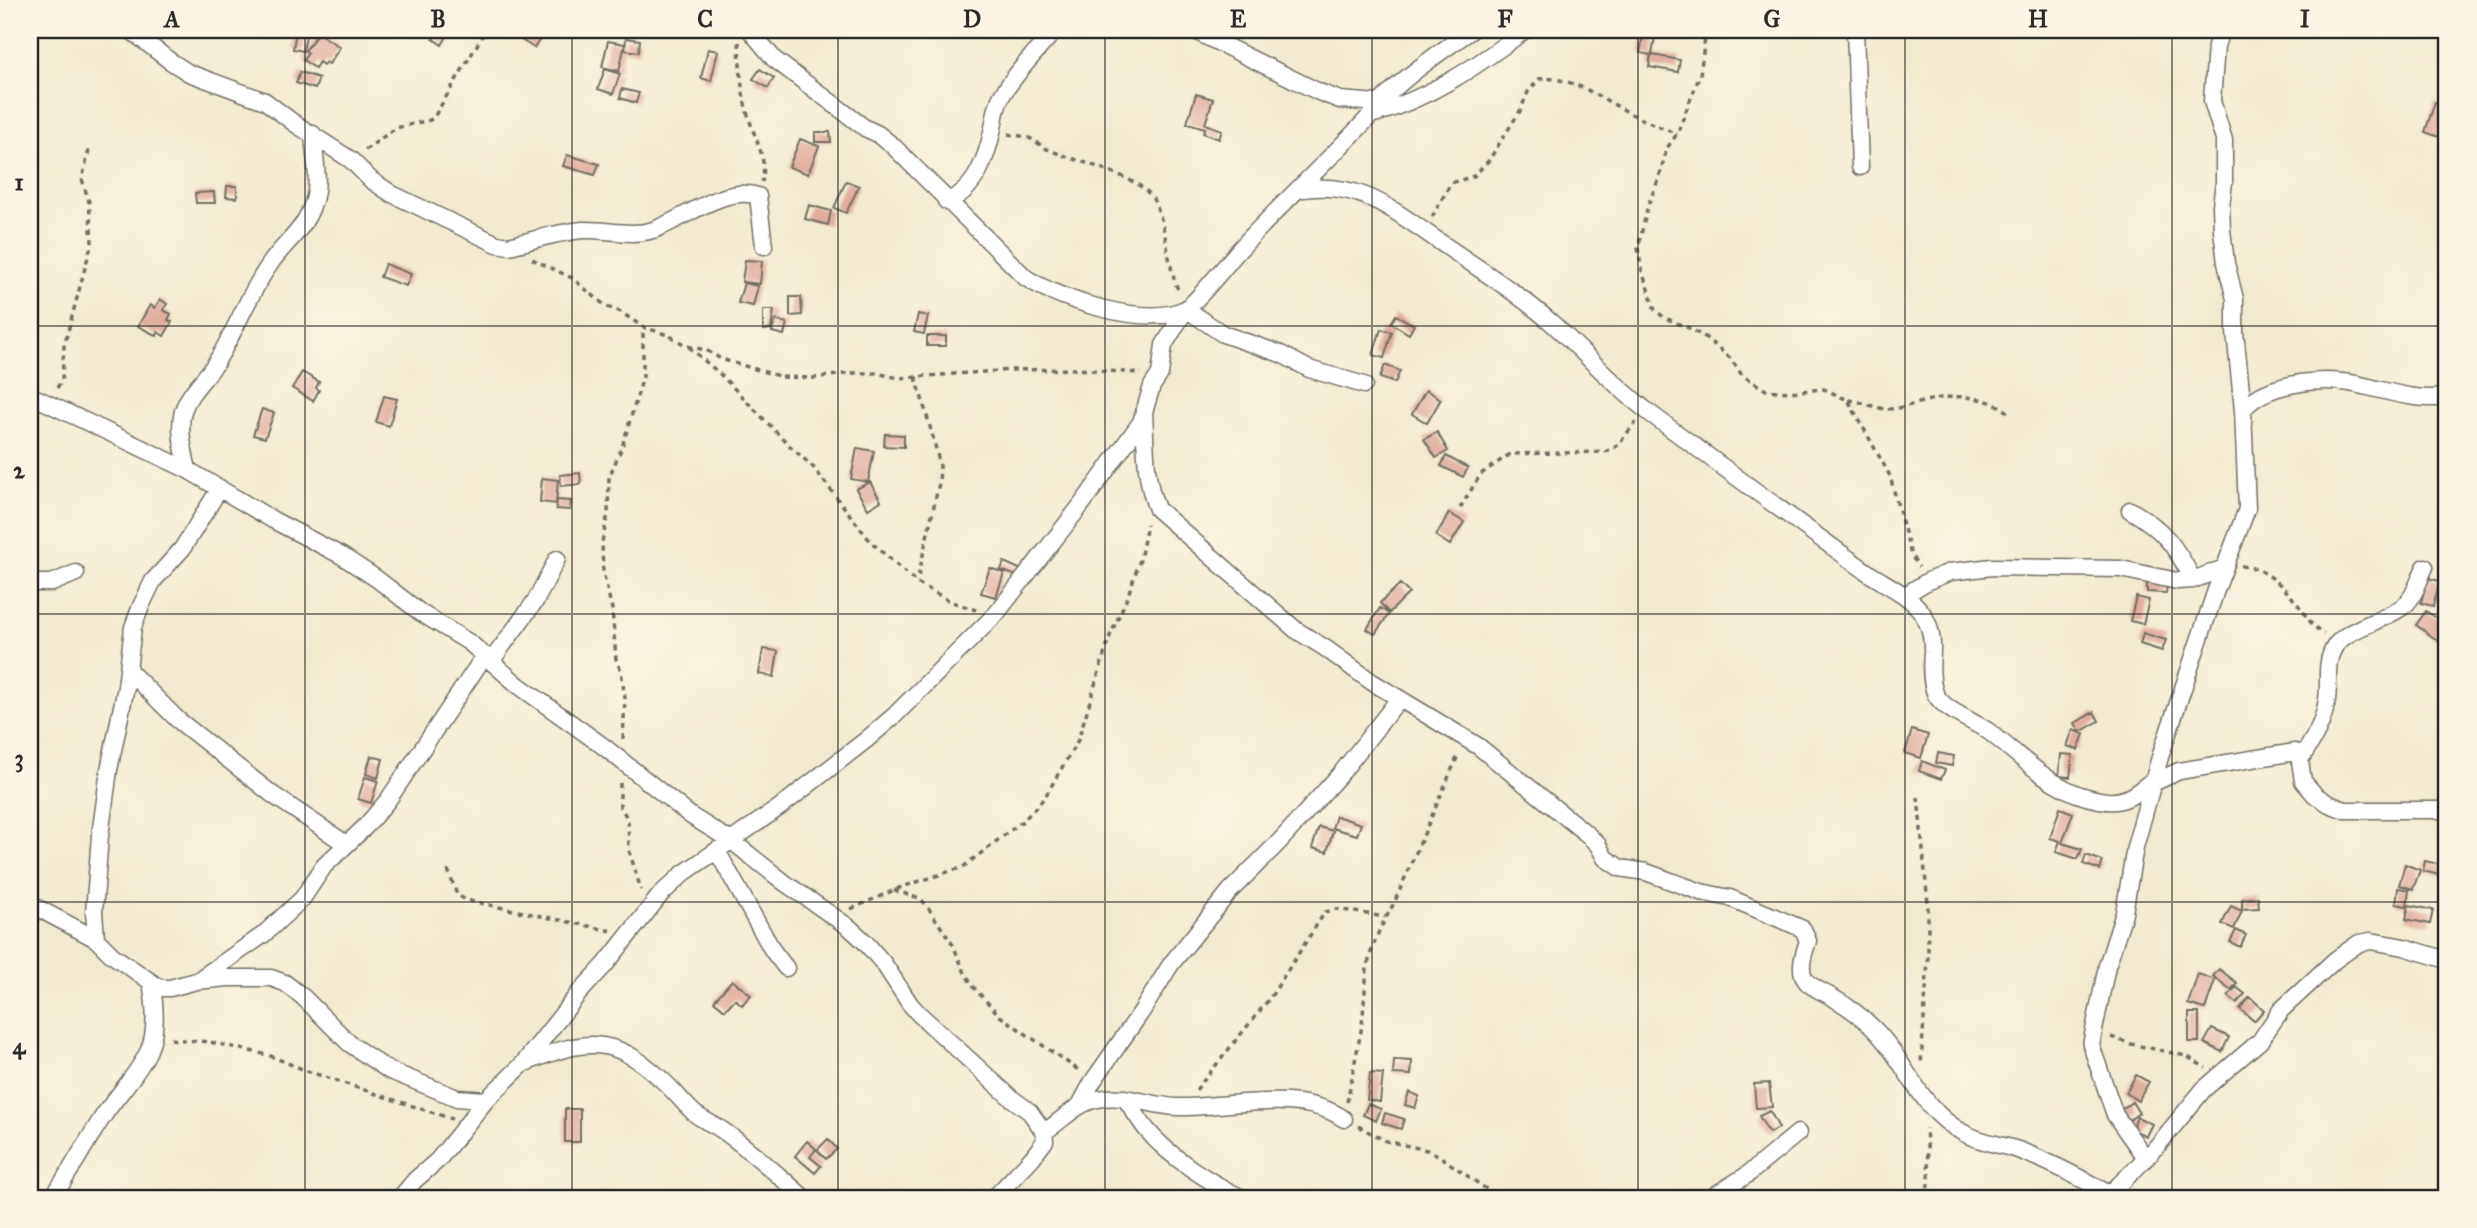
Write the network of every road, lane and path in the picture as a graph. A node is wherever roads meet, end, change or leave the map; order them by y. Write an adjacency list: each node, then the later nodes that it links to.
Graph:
1 (130, 30): 14 (street)
2 (486, 30): 17 (path)
3 (738, 30): 20 (path)
4 (750, 30): 21 (street)
5 (1055, 30): 13 (street)
6 (1193, 30): 12 (street)
7 (1472, 30): 12 (street)
8 (1525, 30): 12 (street)
9 (1706, 30): 15 (path)
10 (1854, 30): 18 (street)
11 (2221, 30): 36 (street)
12 (1374, 109): 19 (street)
13 (992, 131): 21 (street); 25 (path)
14 (313, 134): 17 (street); 39 (street)
15 (1677, 134): 22 (path); 33 (path)
16 (89, 150): 34 (path)
17 (351, 160): 23 (street)
18 (1860, 167)
19 (1297, 190): 22 (street); 25 (street)
20 (758, 196): 23 (street); 24 (street)
21 (946, 201): 25 (street)
22 (1423, 230): 35 (street)
23 (509, 246): 26 (path)
24 (764, 246)
25 (1186, 309): 28 (street); 30 (street)
26 (643, 327): 27 (path); 59 (path)
27 (687, 346): 29 (path); 51 (path)
28 (1160, 374): 29 (path); 37 (street)
29 (916, 377): 51 (path)
30 (1364, 385)
31 (30, 395): 34 (street)
32 (2447, 397): 36 (street)
33 (1848, 400): 38 (path); 49 (path)
34 (48, 403): 39 (street)
35 (1644, 408): 42 (path); 52 (street)
36 (2243, 410): 45 (street)
37 (1144, 411): 41 (street); 53 (street)
38 (2008, 412)
39 (188, 470): 40 (street)
40 (220, 488): 55 (street); 56 (street)
41 (1153, 498): 57 (street); 68 (path)
42 (1460, 508)
43 (2130, 510): 48 (street)
44 (557, 559): 55 (street)
45 (2225, 565): 48 (street); 54 (path); 61 (street)
46 (2425, 566): 54 (street)
47 (76, 573): 50 (street)
48 (2193, 580): 49 (street)
49 (1928, 581): 52 (street)
50 (30, 583)
51 (917, 583): 53 (path)
52 (1905, 595): 61 (street)
53 (996, 614): 64 (street)
54 (2340, 639): 60 (street)
55 (488, 658): 59 (street); 65 (street)
56 (128, 670): 65 (street); 74 (street)
57 (1399, 699): 58 (street); 83 (street)
58 (1465, 738): 72 (path); 85 (street)
59 (618, 758): 64 (street); 71 (path)
60 (2301, 758): 61 (street); 63 (street)
61 (2153, 782): 79 (street)
62 (1918, 797): 85 (path)
63 (2447, 810)
64 (733, 842): 66 (street); 70 (street)
65 (346, 844): 78 (street)
66 (716, 851): 71 (street); 76 (street)
67 (448, 870): 73 (path)
68 (894, 890): 70 (path); 83 (path)
69 (30, 904): 74 (street)
70 (836, 916): 91 (street)
71 (643, 917): 73 (street)
72 (1385, 917): 88 (path); 89 (path)
73 (627, 937): 81 (street)
74 (96, 939): 77 (street)
75 (2447, 960): 82 (street)
76 (786, 968)
77 (151, 982): 78 (street); 80 (street)
78 (196, 982): 86 (street)
79 (2095, 1032): 82 (path); 93 (street)
80 (152, 1038): 90 (path); 95 (street)
81 (523, 1064): 86 (street); 97 (street)
82 (2219, 1076): 93 (street)
83 (1093, 1081): 87 (street)
84 (1125, 1098): 87 (street); 88 (street); 99 (street)
85 (1923, 1098): 94 (street); 102 (path)
86 (486, 1101): 90 (street)
87 (1080, 1105): 91 (street)
88 (1184, 1106): 89 (street)
89 (1344, 1119): 100 (path)
90 (467, 1124): 96 (street)
91 (1044, 1132): 98 (street)
92 (1798, 1133): 101 (street)
93 (2146, 1159): 94 (street)
94 (2108, 1196)
95 (52, 1198)
96 (400, 1198)
97 (804, 1198)
98 (994, 1198)
99 (1242, 1198)
100 (1506, 1198)
101 (1710, 1198)
102 (1926, 1198)

